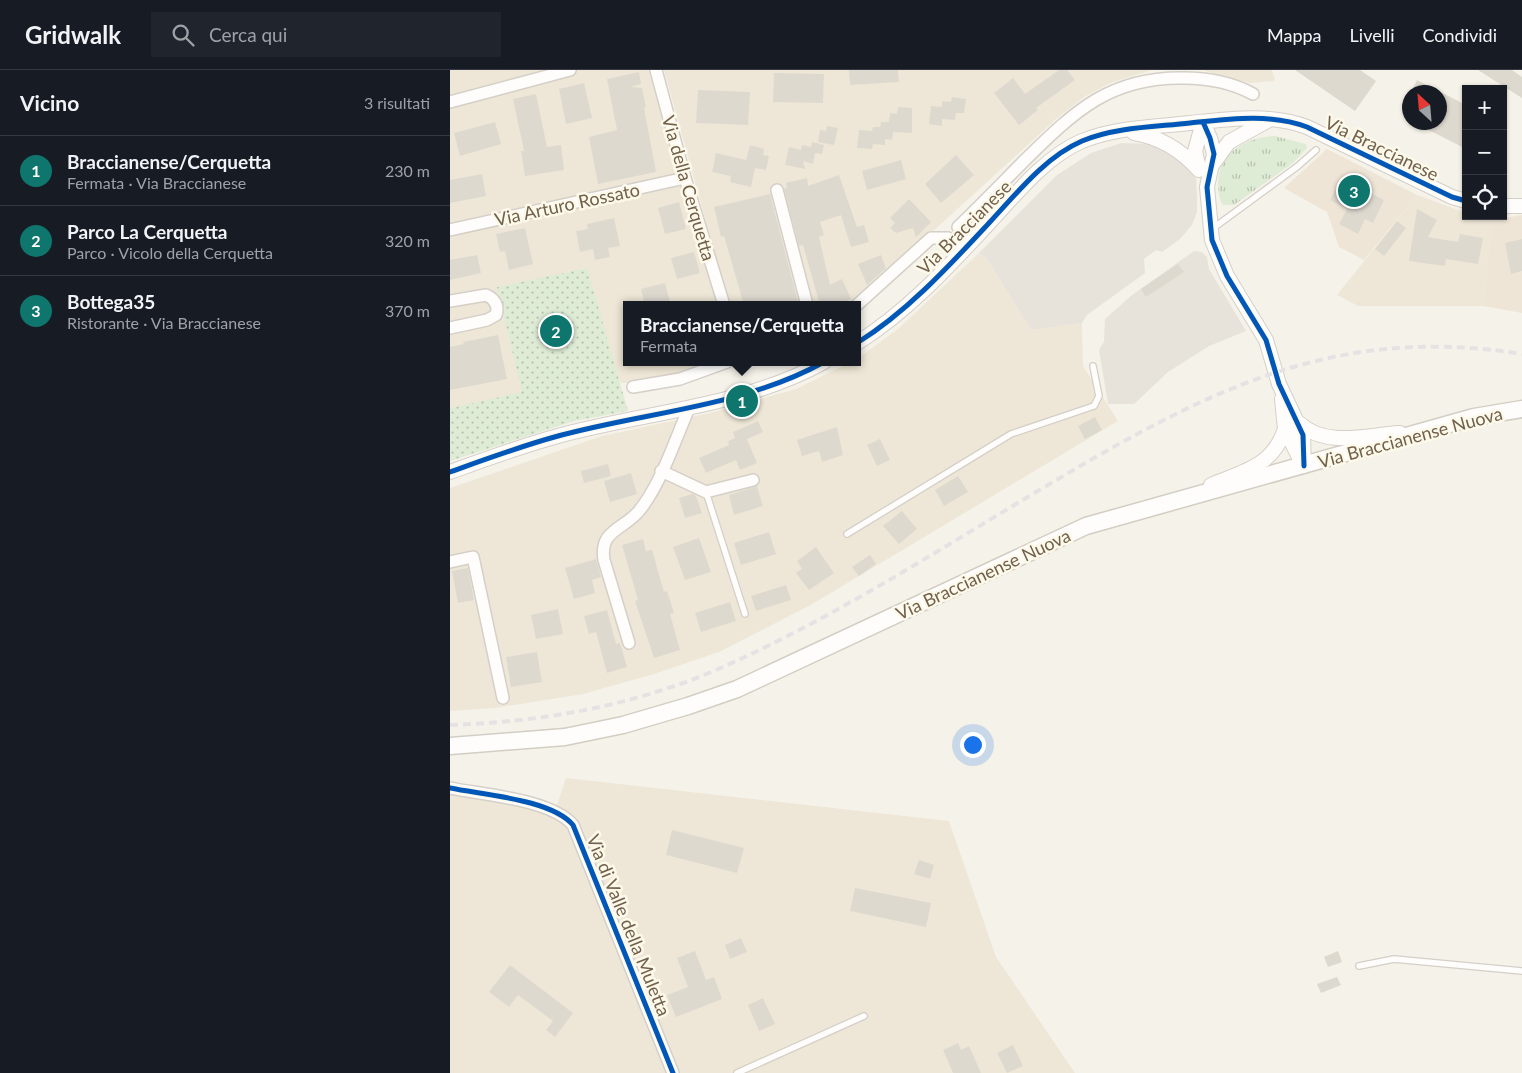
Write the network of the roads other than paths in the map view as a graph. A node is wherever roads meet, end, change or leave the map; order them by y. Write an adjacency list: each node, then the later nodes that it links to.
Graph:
1 (570, 70): 4 (street)
2 (656, 70): 11 (street, Via della Cerquetta)
3 (1254, 94): 17 (street)
4 (450, 102)
5 (1274, 118): 6 (street, Via Braccianese); 9 (street); 14 (street, Via Braccianese)
6 (1203, 122): 7 (street, Via Braccianese); 9 (street); 10 (street)
7 (1116, 131): 10 (street); 21 (street, Via Braccianese)
8 (1316, 150): 19 (lane)
9 (1213, 165): 12 (street)
10 (1199, 170): 12 (street)
11 (685, 178): 18 (street, Via Arturo Rossato); 24 (street, Via della Cerquetta)
12 (1207, 187): 19 (street)
13 (777, 190): 25 (street)
14 (1462, 200)
15 (1507, 206): 16 (street)
16 (1522, 206)
17 (958, 227): 20 (street); 21 (street)
18 (450, 230)
19 (1210, 230): 32 (street)
20 (948, 238): 22 (street); 26 (street)
21 (975, 239): 22 (street, Via Braccianese)
22 (964, 250): 28 (street, Via Braccianese)
23 (450, 301): 27 (street)
24 (723, 301)
25 (806, 301)
26 (861, 302)
27 (450, 328)
28 (861, 340)
29 (716, 366): 33 (street)
30 (816, 366): 34 (street)
31 (1093, 366): 45 (lane)
32 (1279, 384): 36 (street); 37 (street)
33 (632, 388)
34 (689, 408): 40 (street); 41 (street)
35 (1522, 409): 38 (main road, Via Braccianense Nuova)
36 (1299, 423): 38 (street); 39 (street)
37 (1285, 430): 39 (street); 44 (street)
38 (1425, 432): 39 (main road, Via Braccianense Nuova)
39 (1304, 466): 44 (main road, Via Braccianense Nuova)
40 (661, 471): 43 (street); 48 (street)
41 (450, 472)
42 (753, 480): 43 (street)
43 (706, 492): 47 (lane)
44 (1178, 499): 50 (main road, Via Braccianense Nuova)
45 (847, 534)
46 (450, 562): 49 (street)
47 (745, 614)
48 (629, 643)
49 (503, 698)
50 (450, 746)
51 (450, 788): 55 (street, Via di Valle della Muletta)
52 (1358, 966): 53 (lane)
53 (1522, 971)
54 (864, 1016): 56 (lane)
55 (673, 1073)
56 (737, 1073)

